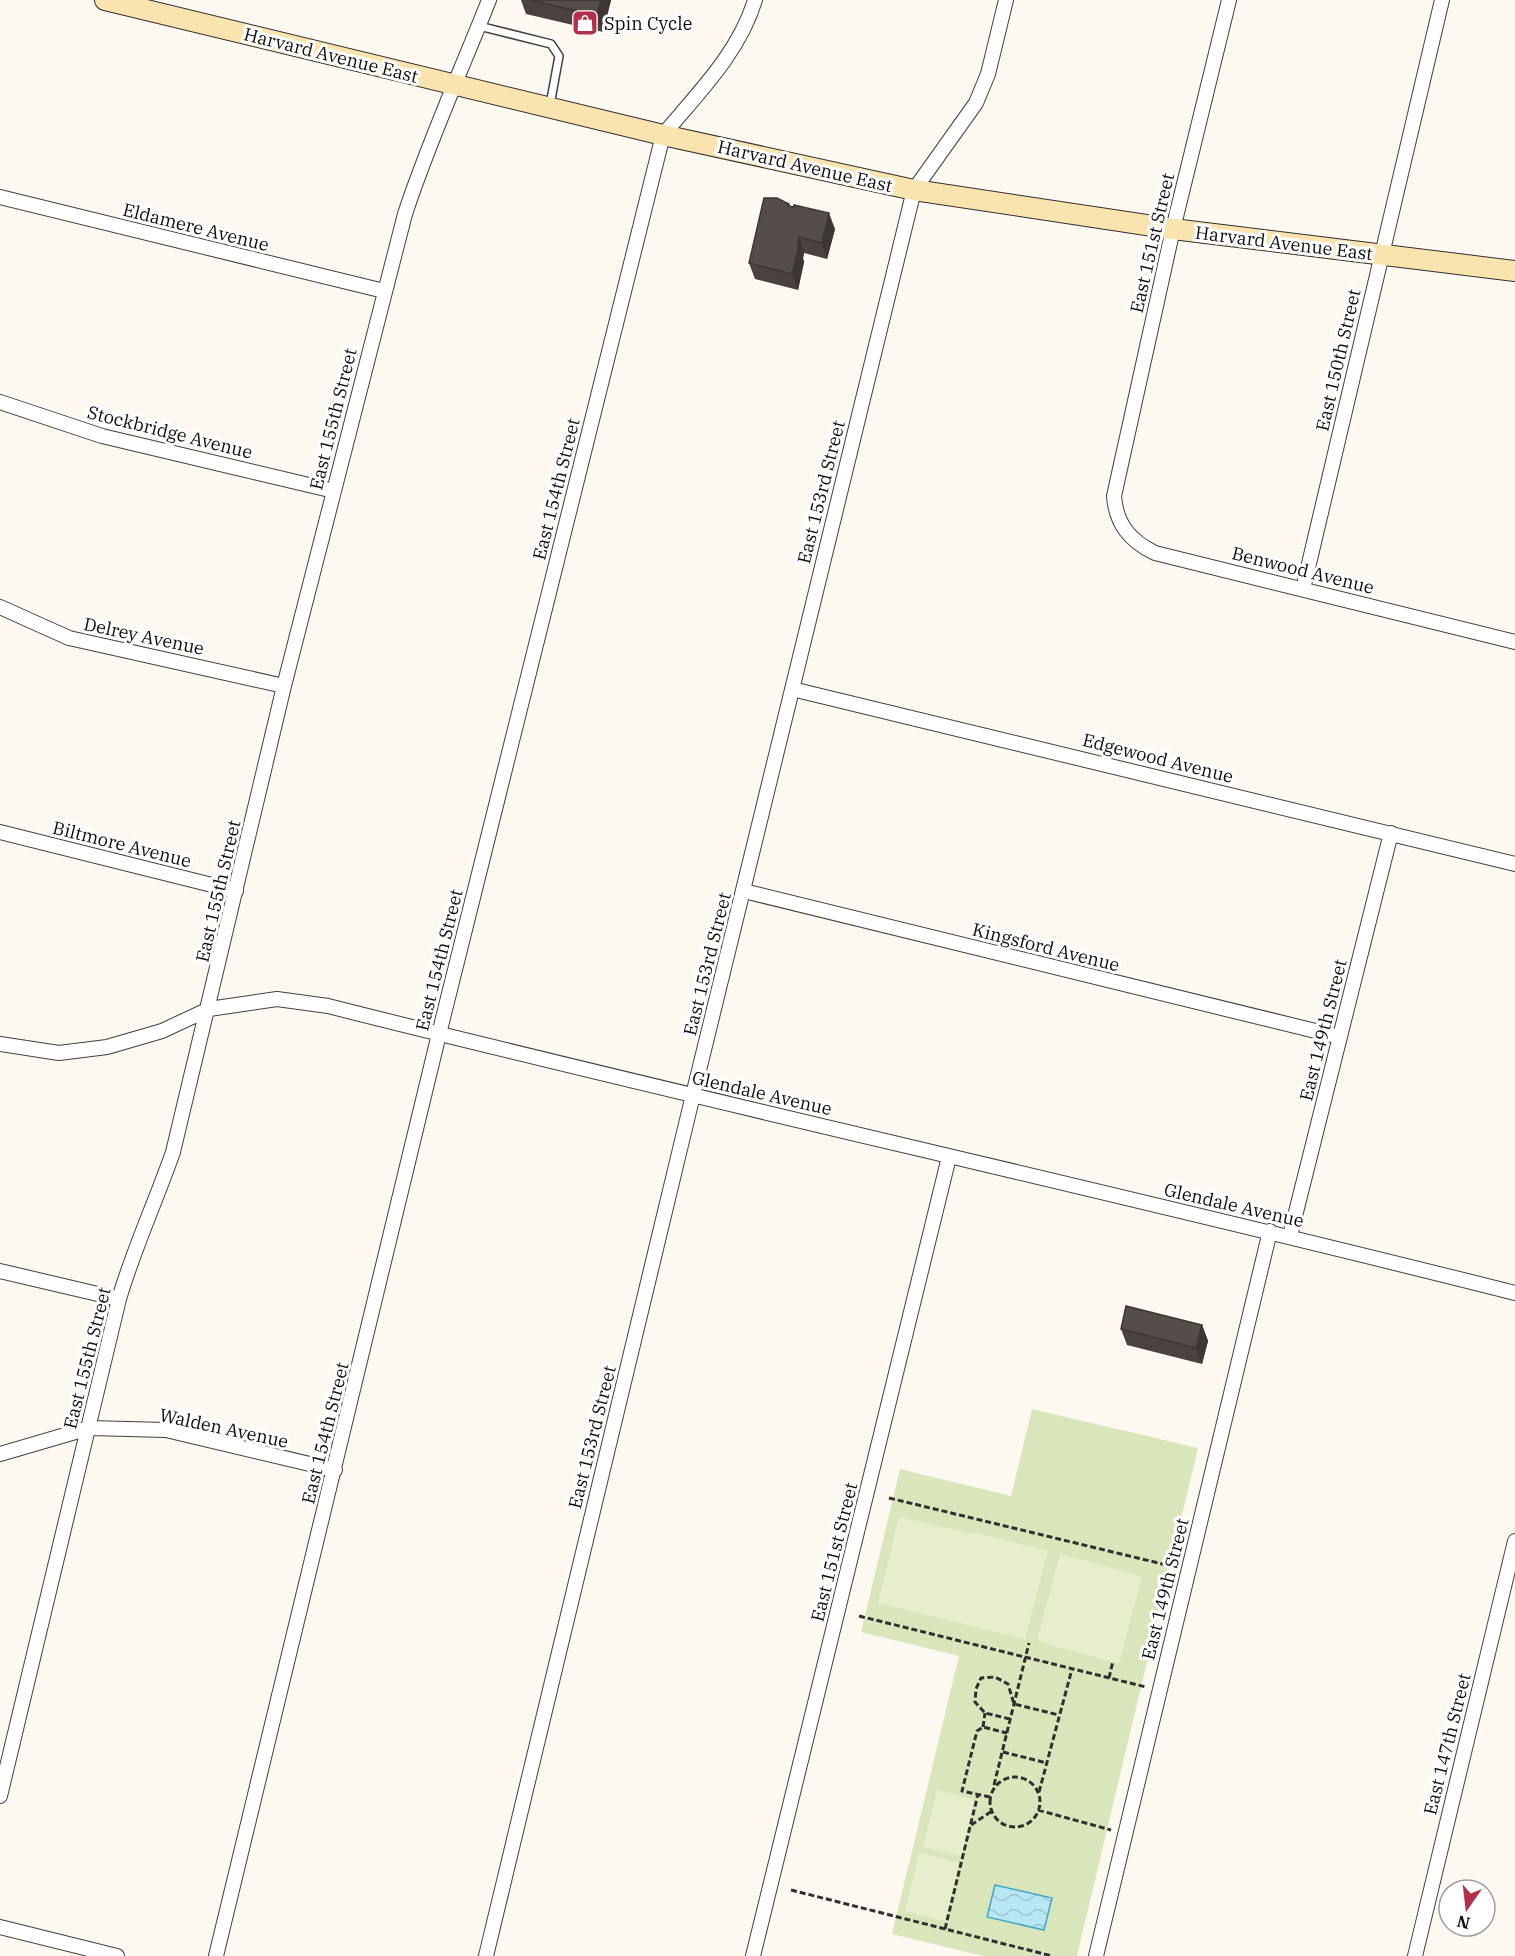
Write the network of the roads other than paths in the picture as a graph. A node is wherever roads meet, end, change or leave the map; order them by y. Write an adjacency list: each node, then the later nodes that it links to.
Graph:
1 (105, 0): 8 (main road, Harvard Avenue East)
2 (489, 0): 7 (street, East 155th Street)
3 (755, 0): 10 (street, East 154th Street)
4 (1006, 0): 11 (street, East 153rd Street)
5 (1229, 0): 13 (street, East 151st Street)
6 (1442, 0): 14 (street, East 150th Street)
7 (479, 26): 8 (street, East 155th Street); 9 (lane)
8 (456, 86): 9 (main road, Harvard Avenue East); 16 (street, East 155th Street)
9 (549, 108): 10 (main road, Harvard Avenue East)
10 (663, 135): 11 (main road, Harvard Avenue East); 31 (street, East 154th Street)
11 (914, 190): 13 (main road, Harvard Avenue East); 24 (street, East 153rd Street)
12 (0, 197): 16 (street, Eldamere Avenue)
13 (1173, 229): 14 (main road, Harvard Avenue East); 19 (street, East 151st Street)
14 (1381, 254): 15 (main road, Harvard Avenue East); 20 (street, East 150th Street)
15 (1515, 271)
16 (384, 291): 18 (street, East 155th Street)
17 (0, 402): 18 (street, Stockbridge Avenue)
18 (334, 491): 23 (street, East 155th Street)
19 (1114, 496): 20 (street, Benwood Avenue)
20 (1303, 589): 22 (street, Benwood Avenue)
21 (0, 607): 23 (street, Delrey Avenue)
22 (1514, 638)
23 (284, 686): 28 (street, East 155th Street)
24 (792, 689): 26 (street, Edgewood Avenue); 29 (street, East 153rd Street)
25 (0, 831): 28 (street, Biltmore Avenue)
26 (1391, 833): 27 (street, Edgewood Avenue); 32 (street, East 149th Street)
27 (1515, 864)
28 (236, 891): 30 (street, East 155th Street)
29 (744, 891): 32 (street, Kingsford Avenue); 34 (street, East 153rd Street)
30 (209, 1009): 31 (street, Glendale Avenue); 33 (street, Glendale Avenue); 40 (street, East 155th Street)
31 (439, 1034): 34 (street, Glendale Avenue); 43 (street, East 154th Street)
32 (1340, 1037): 37 (street, East 149th Street)
33 (0, 1044)
34 (693, 1095): 35 (street, Glendale Avenue); 50 (street, East 153rd Street)
35 (949, 1157): 36 (street, Glendale Avenue); 51 (street, East 151st Street)
36 (1270, 1231): 37 (street, Glendale Avenue); 52 (street, East 149th Street)
37 (1290, 1236): 39 (street, Glendale Avenue)
38 (0, 1271): 40 (street)
39 (1515, 1293)
40 (119, 1299): 41 (street, East 155th Street)
41 (89, 1428): 42 (street, Walden Avenue); 43 (street, Walden Avenue); 45 (street, East 155th Street)
42 (0, 1454)
43 (335, 1470): 49 (street, East 154th Street)
44 (1515, 1541): 53 (street, East 147th Street)
45 (6, 1740): 46 (street, East 155th Street)
46 (0, 1796)
47 (0, 1927): 48 (street)
48 (117, 1956)
49 (216, 1956)
50 (486, 1956)
51 (753, 1956)
52 (1096, 1956)
53 (1414, 1956)

